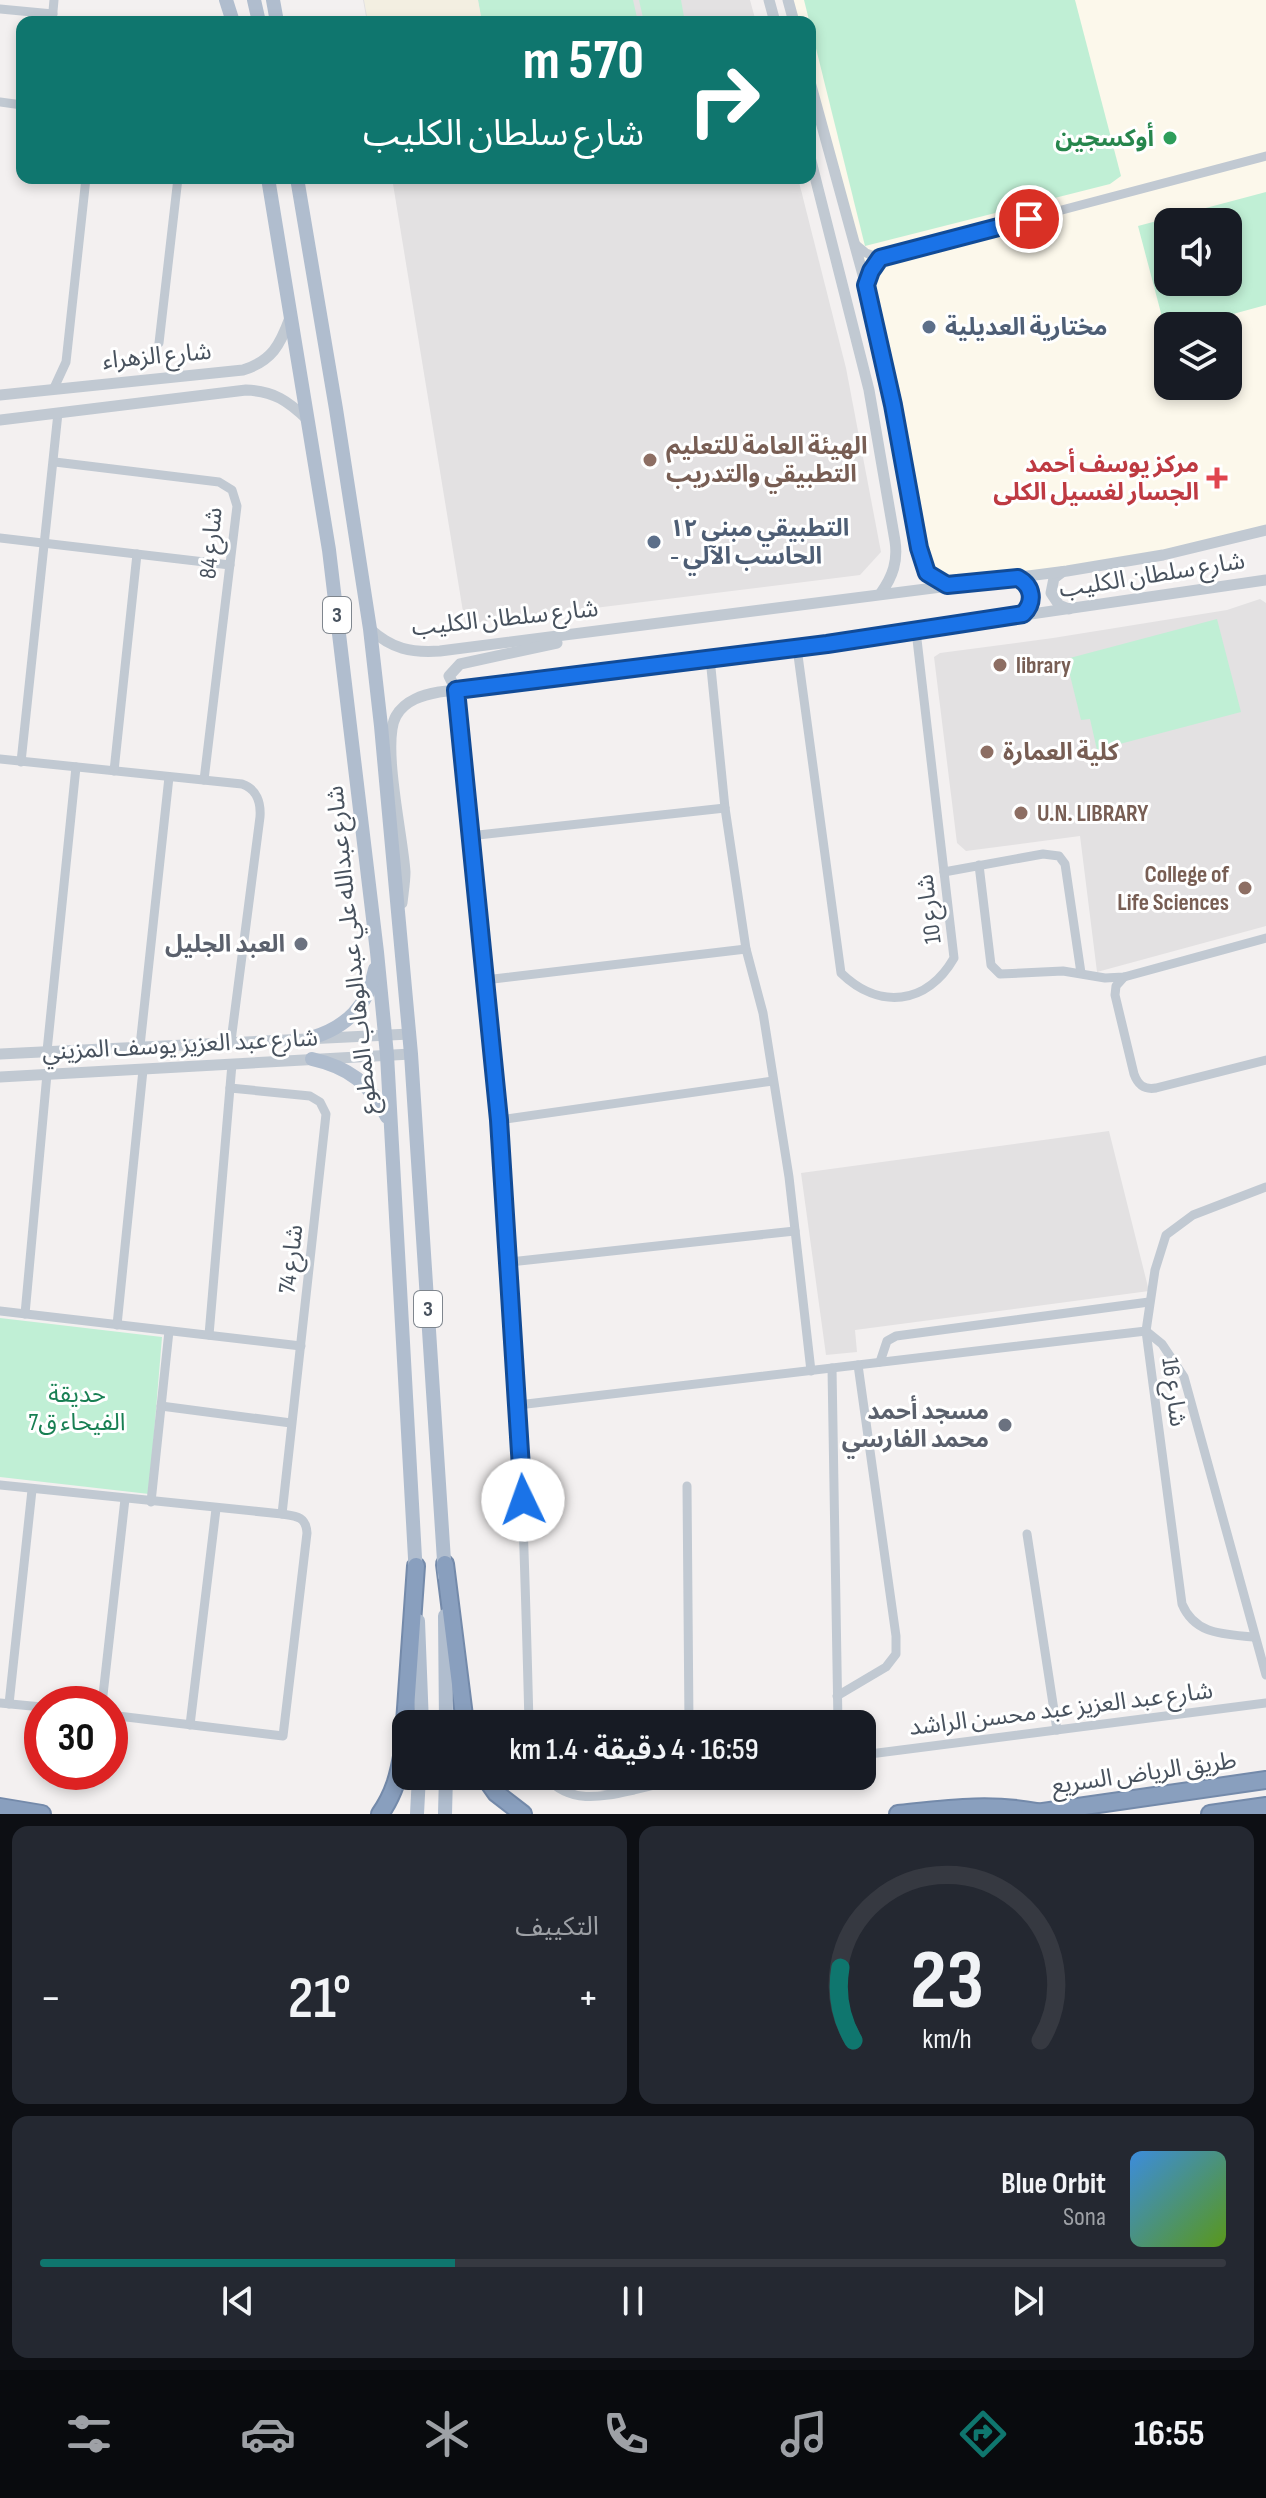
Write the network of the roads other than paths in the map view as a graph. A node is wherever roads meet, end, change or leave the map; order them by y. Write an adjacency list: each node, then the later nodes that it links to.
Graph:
1 (0, 9): 2 (street)
2 (41, 16)
3 (816, 104): 10 (street)
4 (1266, 156): 11 (street)
5 (816, 181): 30 (street)
6 (85, 184): 15 (street)
7 (177, 184): 14 (street)
8 (269, 184): 13 (main road, شارع عبدالله علي عبدالوهاب المطوع / 3)
9 (299, 184): 41 (main road, شارع عبدالله علي عبدالوهاب المطوع / 3)
10 (854, 243): 11 (street); 12 (street)
11 (880, 258): 12 (street)
12 (866, 285): 29 (street)
13 (290, 317): 16 (street, شارع الزهراء); 25 (main road, شارع عبدالله علي عبدالوهاب المطوع / 3)
14 (159, 343)
15 (66, 362): 18 (street); 19 (street)
16 (230, 371): 17 (street, شارع الزهراء); 20 (street)
17 (94, 383): 18 (street, شارع الزهراء); 22 (street)
18 (78, 385): 19 (street, شارع الزهراء)
19 (54, 388): 21 (street, شارع الزهراء)
20 (234, 392): 22 (street, شارع الزهراء); 25 (street, شارع الزهراء)
21 (0, 395)
22 (97, 408): 23 (street, شارع الزهراء)
23 (58, 413): 24 (street, شارع الزهراء); 26 (street)
24 (0, 420)
25 (308, 420): 60 (main road, شارع عبدالله علي عبدالوهاب المطوع / 3)
26 (55, 462): 31 (street); 33 (street, شارع 84)
27 (1266, 530): 34 (street, شارع سلطان الكليب)
28 (0, 538): 31 (street)
29 (917, 538): 30 (street); 37 (street)
30 (895, 541): 38 (street)
31 (44, 544): 32 (street); 48 (street)
32 (137, 554): 33 (street); 50 (street)
33 (230, 565): 52 (street, شارع 84)
34 (1067, 571): 35 (street, شارع سلطان الكليب); 39 (street)
35 (1010, 577): 37 (street, شارع سلطان الكليب); 40 (street)
36 (1266, 580): 39 (street, شارع سلطان الكليب)
37 (947, 585): 38 (street, شارع سلطان الكليب)
38 (881, 593): 42 (street, شارع سلطان الكليب)
39 (1072, 609): 40 (street, شارع سلطان الكليب)
40 (1016, 617): 43 (street, شارع سلطان الكليب)
41 (370, 629): 42 (street, شارع سلطان الكليب); 57 (main road, شارع عبدالله علي عبدالوهاب المطوع / 3)
42 (605, 630): 46 (street)
43 (916, 631): 44 (street, شارع سلطان الكليب); 56 (street, شارع 10)
44 (797, 648): 45 (street, شارع سلطان الكليب); 56 (street, شارع 10)
45 (710, 658): 46 (street, شارع سلطان الكليب); 53 (street)
46 (456, 690): 54 (street); 57 (street, شارع سلطان الكليب)
47 (0, 759): 48 (street)
48 (21, 762): 49 (street)
49 (76, 767): 50 (street); 70 (street)
50 (114, 771): 51 (street)
51 (169, 777): 52 (street); 69 (street)
52 (204, 780): 67 (street)
53 (725, 808): 54 (street); 59 (street)
54 (469, 836): 63 (street)
55 (979, 865): 56 (street); 61 (street); 61 (street)
56 (944, 872)
57 (400, 916): 64 (main road, شارع عبدالله علي عبدالوهاب المطوع / 3)
58 (1266, 938): 62 (street)
59 (746, 949): 63 (street); 81 (street)
60 (377, 952): 65 (main road, شارع عبدالله علي عبدالوهاب المطوع / 3); 66 (main road)
61 (1081, 973): 62 (street)
62 (1124, 977): 75 (street)
63 (485, 980): 83 (street)
64 (410, 1034): 65 (street, شارع عبد العزيز يوسف المزيني); 71 (main road, شارع عبدالله علي عبدالوهاب المطوع / 3)
65 (385, 1035): 66 (street, شارع عبد العزيز يوسف المزيني); 73 (main road, شارع عبدالله علي عبدالوهاب المطوع / 3)
66 (311, 1038): 67 (street, شارع عبد العزيز يوسف المزيني)
67 (231, 1041): 68 (street, شارع عبد العزيز يوسف المزيني)
68 (163, 1045): 69 (street, شارع عبد العزيز يوسف المزيني); 77 (street)
69 (140, 1046): 70 (street, شارع عبد العزيز يوسف المزيني)
70 (47, 1051): 72 (street, شارع عبد العزيز يوسف المزيني)
71 (411, 1054): 73 (street, شارع عبد العزيز يوسف المزيني); 111 (main road, شارع عبدالله علي عبدالوهاب المطوع / 3)
72 (1, 1055)
73 (387, 1055): 74 (street, شارع عبد العزيز يوسف المزيني); 84 (main road, شارع عبدالله علي عبدالوهاب المطوع / 3)
74 (312, 1059): 76 (street, شارع عبد العزيز يوسف المزيني); 84 (main road)
75 (1266, 1060)
76 (232, 1064): 77 (street, شارع عبد العزيز يوسف المزيني); 82 (street)
77 (164, 1069): 78 (street, شارع عبد العزيز يوسف المزيني)
78 (143, 1070): 79 (street, شارع عبد العزيز يوسف المزيني); 91 (street)
79 (47, 1074): 80 (street, شارع عبد العزيز يوسف المزيني); 90 (street)
80 (3, 1075)
81 (773, 1081): 83 (street); 86 (street)
82 (230, 1088): 94 (street); 95 (street, شارع 74)
83 (499, 1120): 87 (street)
84 (392, 1139): 112 (main road, شارع عبدالله علي عبدالوهاب المطوع / 3)
85 (1266, 1187): 88 (street)
86 (795, 1231): 87 (street); 99 (street)
87 (510, 1262): 100 (street)
88 (1149, 1302): 93 (street); 96 (street)
89 (0, 1311): 90 (street)
90 (25, 1314): 91 (street)
91 (117, 1325): 92 (street)
92 (169, 1331): 94 (street); 101 (street)
93 (1146, 1331): 96 (street); 113 (street, شارع 16); 113 (street, شارع 16)
94 (209, 1335): 95 (street)
95 (301, 1346): 102 (street, شارع 74)
96 (880, 1362): 97 (street)
97 (858, 1365): 98 (street); 116 (street)
98 (832, 1368): 99 (street); 116 (street)
99 (811, 1371): 100 (street)
100 (518, 1405): 123 (street)
101 (161, 1406): 102 (street); 107 (street)
102 (291, 1423): 109 (street, شارع 74)
103 (0, 1485): 105 (street)
104 (687, 1486): 124 (street)
105 (32, 1490): 106 (street); 117 (street)
106 (125, 1499): 107 (street); 115 (street)
107 (151, 1502): 108 (street)
108 (216, 1509): 109 (street); 127 (street)
109 (282, 1514): 127 (street)
110 (1027, 1534): 128 (street)
111 (445, 1564): 121 (main road, شارع عبدالله علي عبدالوهاب المطوع / 3); 122 (highway)
112 (416, 1566): 120 (main road, شارع عبدالله علي عبدالوهاب المطوع / 3); 140 (highway)
113 (1254, 1637): 114 (street, شارع 16)
114 (1266, 1675)
115 (104, 1686)
116 (837, 1696): 125 (street)
117 (4, 1703): 119 (street)
118 (1266, 1703): 128 (street, شارع عبد العزيز عبد محسن الراشد)
119 (24, 1705)
120 (421, 1710)
121 (446, 1710)
122 (463, 1710)
123 (528, 1710)
124 (689, 1710)
125 (838, 1710)
126 (128, 1717): 127 (street)
127 (190, 1725)
128 (1057, 1730): 129 (street, شارع عبد العزيز عبد محسن الراشد)
129 (876, 1753)
130 (1266, 1780): 138 (highway, طريق الرياض السريع)
131 (418, 1790): 141 (main road)
132 (446, 1790): 142 (main road)
133 (494, 1790): 143 (highway)
134 (562, 1790): 135 (street)
135 (634, 1790)
136 (1266, 1806): 145 (highway, طريق الرياض السريع)
137 (0, 1807): 139 (highway)
138 (1034, 1813): 144 (highway, طريق الرياض السريع)
139 (42, 1814)
140 (380, 1814)
141 (417, 1814)
142 (445, 1814)
143 (523, 1814)
144 (898, 1814)
145 (1210, 1814)

